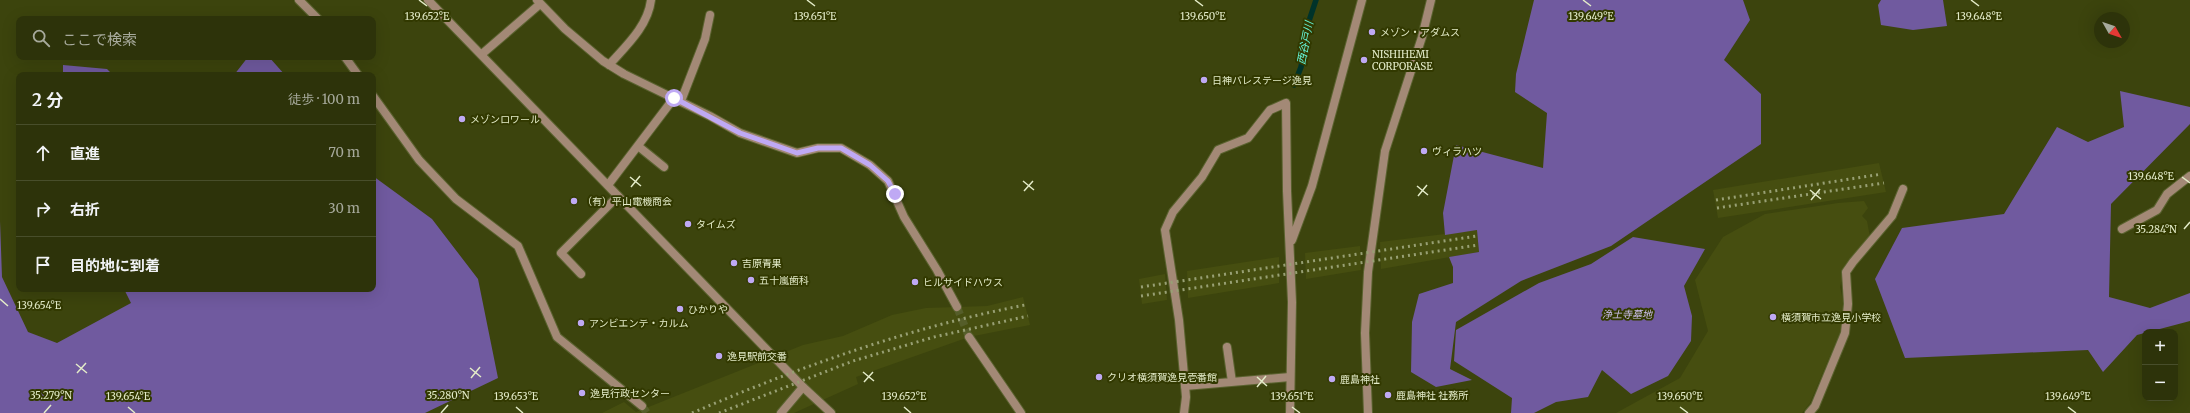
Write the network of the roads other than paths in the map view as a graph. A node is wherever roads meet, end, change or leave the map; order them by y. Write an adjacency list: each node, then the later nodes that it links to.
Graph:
1 (299, 0): 8 (street)
2 (428, 0): 9 (street)
3 (651, 0): 11 (street)
4 (1362, 0): 22 (street)
5 (1431, 0): 37 (street)
6 (538, 2): 9 (street); 11 (street)
7 (710, 15): 14 (street)
8 (315, 16)
9 (482, 54): 18 (street)
10 (347, 60): 12 (street)
11 (609, 65): 14 (street)
12 (356, 72)
13 (376, 100): 31 (street)
14 (678, 100): 15 (street); 24 (street)
15 (638, 146): 16 (street); 18 (street)
16 (664, 167)
17 (2190, 176): 21 (street)
18 (608, 185): 20 (street)
19 (1903, 189): 38 (street)
20 (618, 196): 23 (street); 30 (street)
21 (2122, 228)
22 (1291, 243): 27 (street); 29 (street)
23 (580, 274)
24 (957, 307)
25 (969, 337): 34 (street)
26 (1227, 347): 28 (street)
27 (1290, 377): 28 (street); 36 (street)
28 (1232, 382): 29 (street)
29 (1185, 386): 35 (street)
30 (803, 387): 32 (street); 33 (street)
31 (642, 406)
32 (781, 413)
33 (831, 413)
34 (1021, 413)
35 (1184, 413)
36 (1290, 413)
37 (1368, 413)
38 (1809, 413)

